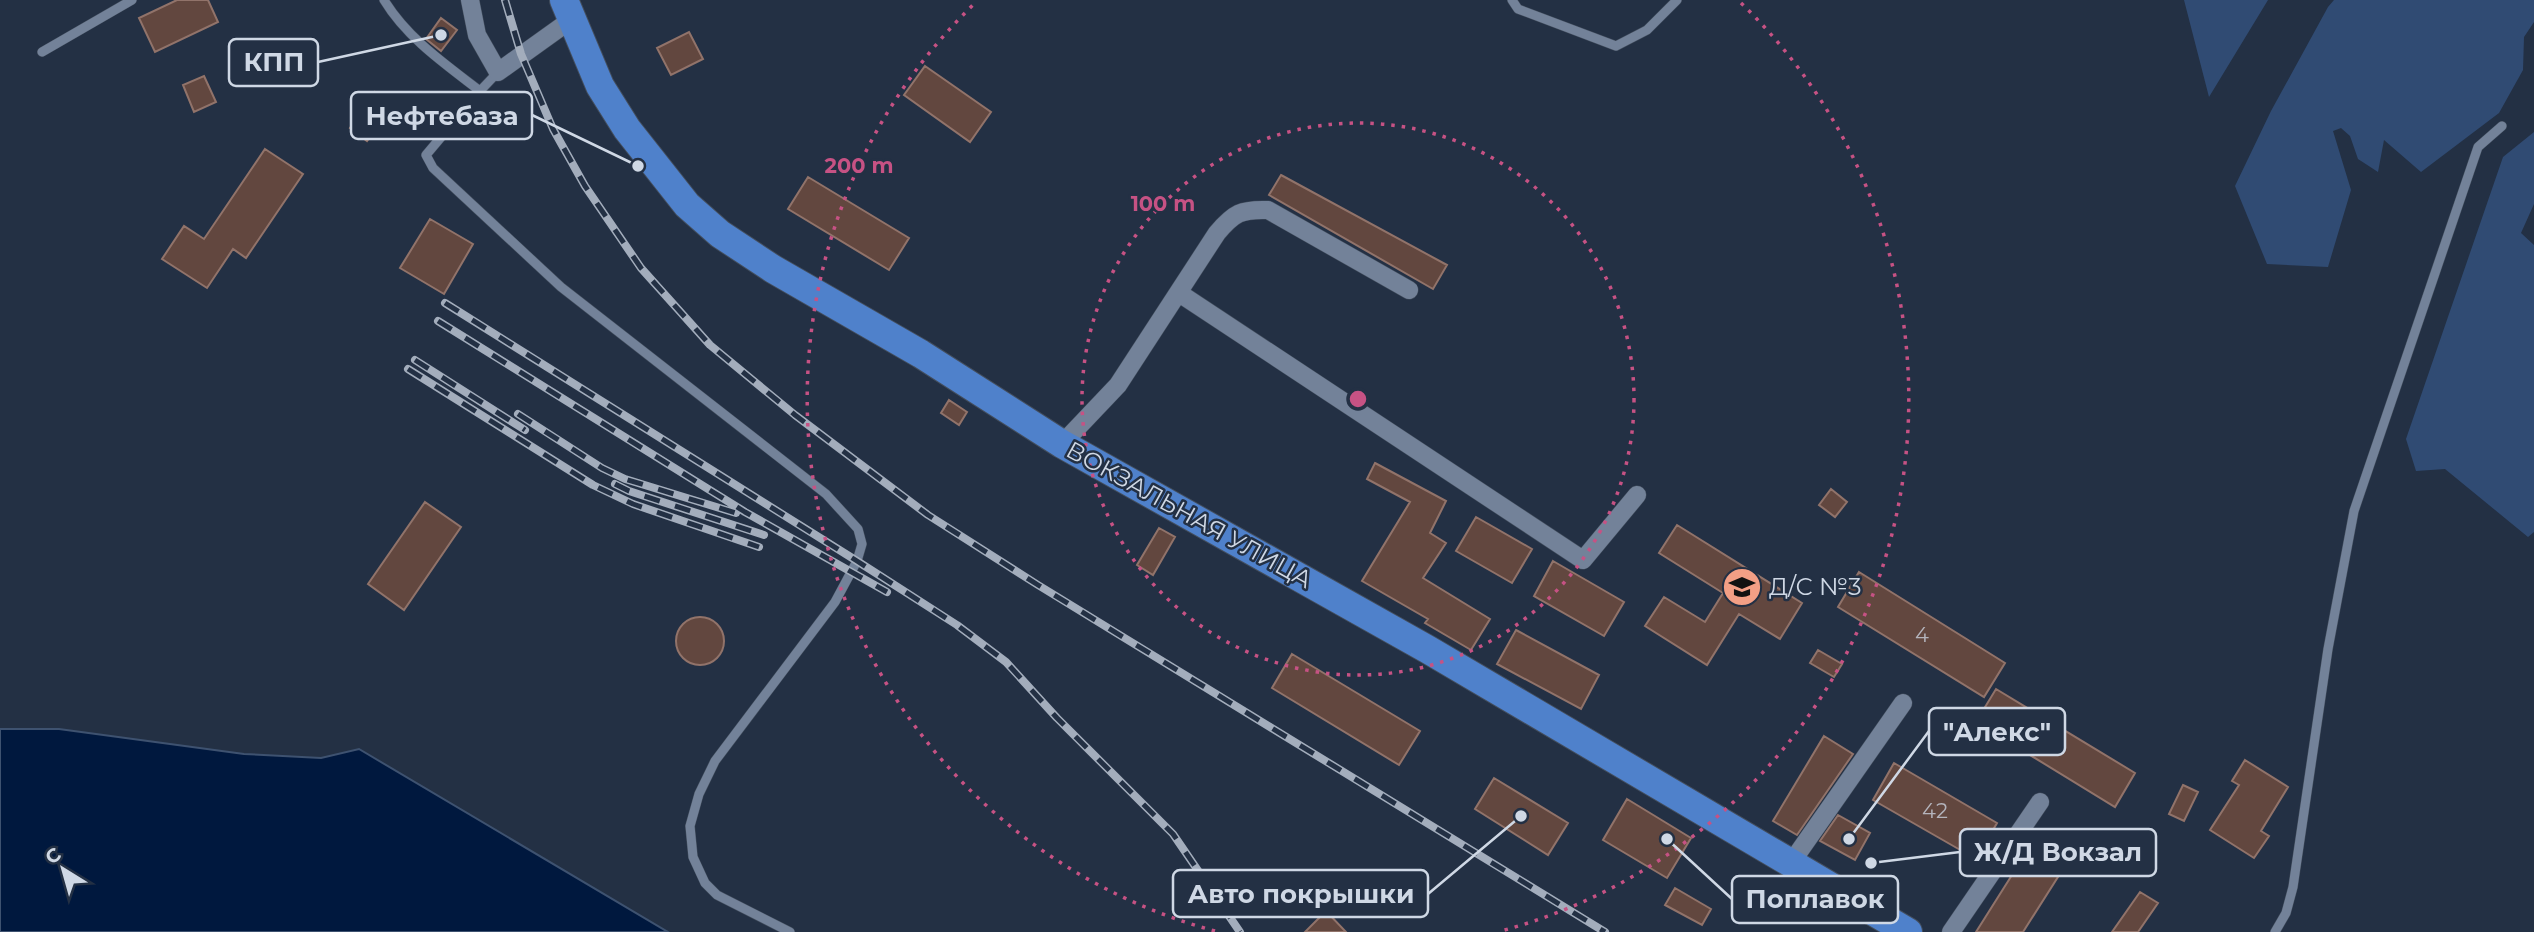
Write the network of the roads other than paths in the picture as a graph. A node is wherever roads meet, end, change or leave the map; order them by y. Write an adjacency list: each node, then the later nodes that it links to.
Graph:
1 (132, 0): 7 (lane)
2 (384, 0): 9 (lane)
3 (470, 0): 8 (street)
4 (1513, 0): 5 (lane)
5 (1677, 0)
6 (568, 10): 8 (street); 13 (main road, ВОКЗАЛЬНАЯ УЛИЦА)
7 (42, 52)
8 (498, 72): 9 (lane)
9 (480, 91): 18 (lane)
10 (2502, 126): 21 (lane)
11 (1409, 290): 12 (street)
12 (1178, 293): 13 (street); 14 (street)
13 (1062, 444): 17 (main road, ВОКЗАЛЬНАЯ УЛИЦА)
14 (1637, 495)
15 (1903, 703): 17 (street)
16 (2040, 802): 20 (street)
17 (1791, 863): 19 (main road, ВОКЗАЛЬНАЯ УЛИЦА)
18 (790, 932)
19 (1908, 932)
20 (1951, 932)
21 (2275, 932)

